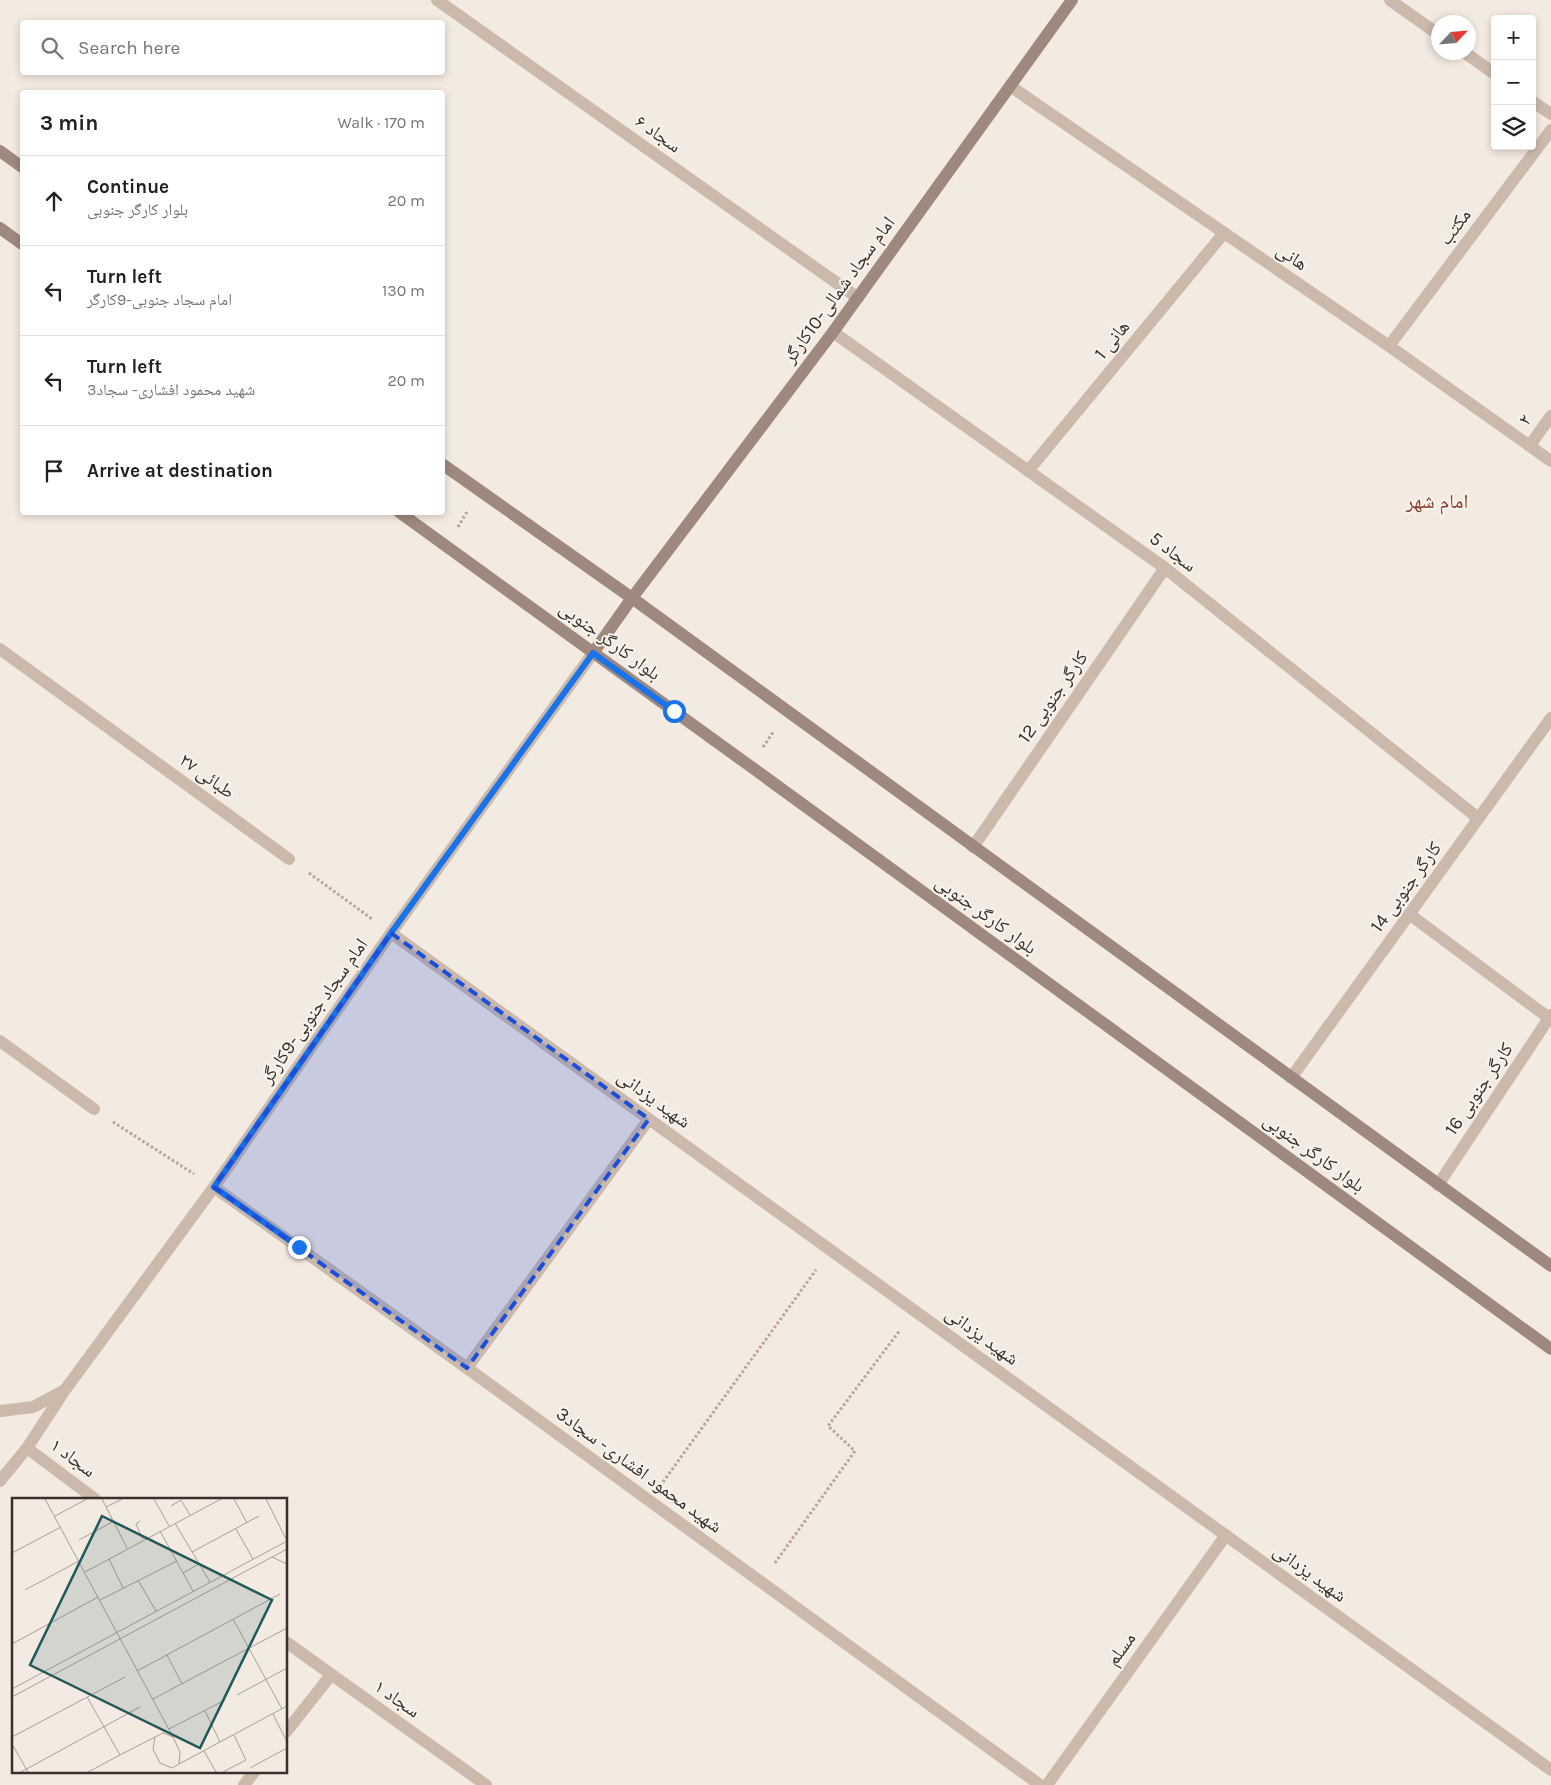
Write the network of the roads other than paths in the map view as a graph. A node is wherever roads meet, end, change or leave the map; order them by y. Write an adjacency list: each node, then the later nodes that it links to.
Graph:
1 (437, 0): 16 (street, سجاد ۶)
2 (1072, 0): 7 (main road, امام سجاد شمالی-10کارگر)
3 (1390, 0): 4 (street)
4 (1431, 29)
5 (1475, 60): 6 (street)
6 (1491, 71)
7 (1010, 86): 14 (street, هانی); 16 (main road, امام سجاد شمالی-10کارگر)
8 (1536, 104): 9 (street)
9 (1551, 114)
10 (1551, 130): 18 (street, مکتب)
11 (0, 151): 12 (main road)
12 (20, 166)
13 (0, 228): 15 (main road)
14 (1224, 233): 18 (street, هانی); 23 (street, هانی 1)
15 (20, 243)
16 (858, 298): 17 (main road, امام سجاد شمالی-10کارگر)
17 (833, 332): 23 (street, سجاد 5); 26 (main road, امام سجاد شمالی-10کارگر)
18 (1389, 346): 20 (street, هانی)
19 (1551, 416): 20 (street, ۲)
20 (1530, 445): 21 (street, هانی)
21 (1551, 461)
22 (445, 466): 26 (main road)
23 (1028, 471): 25 (street, سجاد 5)
24 (402, 515): 28 (main road, بلوار کارگر جنوبی)
25 (1165, 568): 30 (street, سجاد 5); 31 (street, کارگر جنوبی 12)
26 (632, 598): 28 (main road, امام سجاد شمالی-10کارگر); 31 (main road)
27 (0, 649): 32 (street, طبائی ۲۷)
28 (593, 653): 34 (street, امام سجاد جنوبی-9کارگر); 43 (main road, بلوار کارگر جنوبی)
29 (1551, 718): 30 (street, کارگر جنوبی 14)
30 (1478, 818): 33 (street, کارگر جنوبی 14)
31 (972, 846): 37 (main road)
32 (289, 859)
33 (1409, 914): 35 (street); 37 (street, کارگر جنوبی 14)
34 (391, 933): 39 (street, شهید یزدانی); 41 (street, امام سجاد جنوبی-9کارگر)
35 (1550, 1016): 40 (street, کارگر جنوبی 16)
36 (0, 1041): 38 (street)
37 (1291, 1078): 40 (main road)
38 (94, 1109)
39 (649, 1119): 44 (street); 50 (street, شهید یزدانی)
40 (1438, 1184): 42 (main road)
41 (214, 1187): 44 (street, شهید محمود افشاری- سجاد3); 45 (street, امام سجاد جنوبی-9کارگر)
42 (1551, 1266)
43 (1551, 1349)
44 (467, 1368): 58 (street, شهید محمود افشاری- سجاد3)
45 (65, 1390): 46 (street); 47 (street, امام سجاد جنوبی-9کارگر)
46 (0, 1411)
47 (27, 1448): 48 (street, امام سجاد جنوبی-9کارگر); 49 (street, سجاد ۱)
48 (0, 1481)
49 (95, 1498)
50 (1226, 1535): 54 (street, شهید یزدانی); 59 (street, مسلم)
51 (288, 1643): 52 (street, سجاد ۱)
52 (331, 1675): 53 (street); 57 (street, سجاد ۱)
53 (288, 1729)
54 (1551, 1770)
55 (254, 1772): 56 (street)
56 (244, 1785)
57 (486, 1785)
58 (1040, 1785)
59 (1047, 1785)

